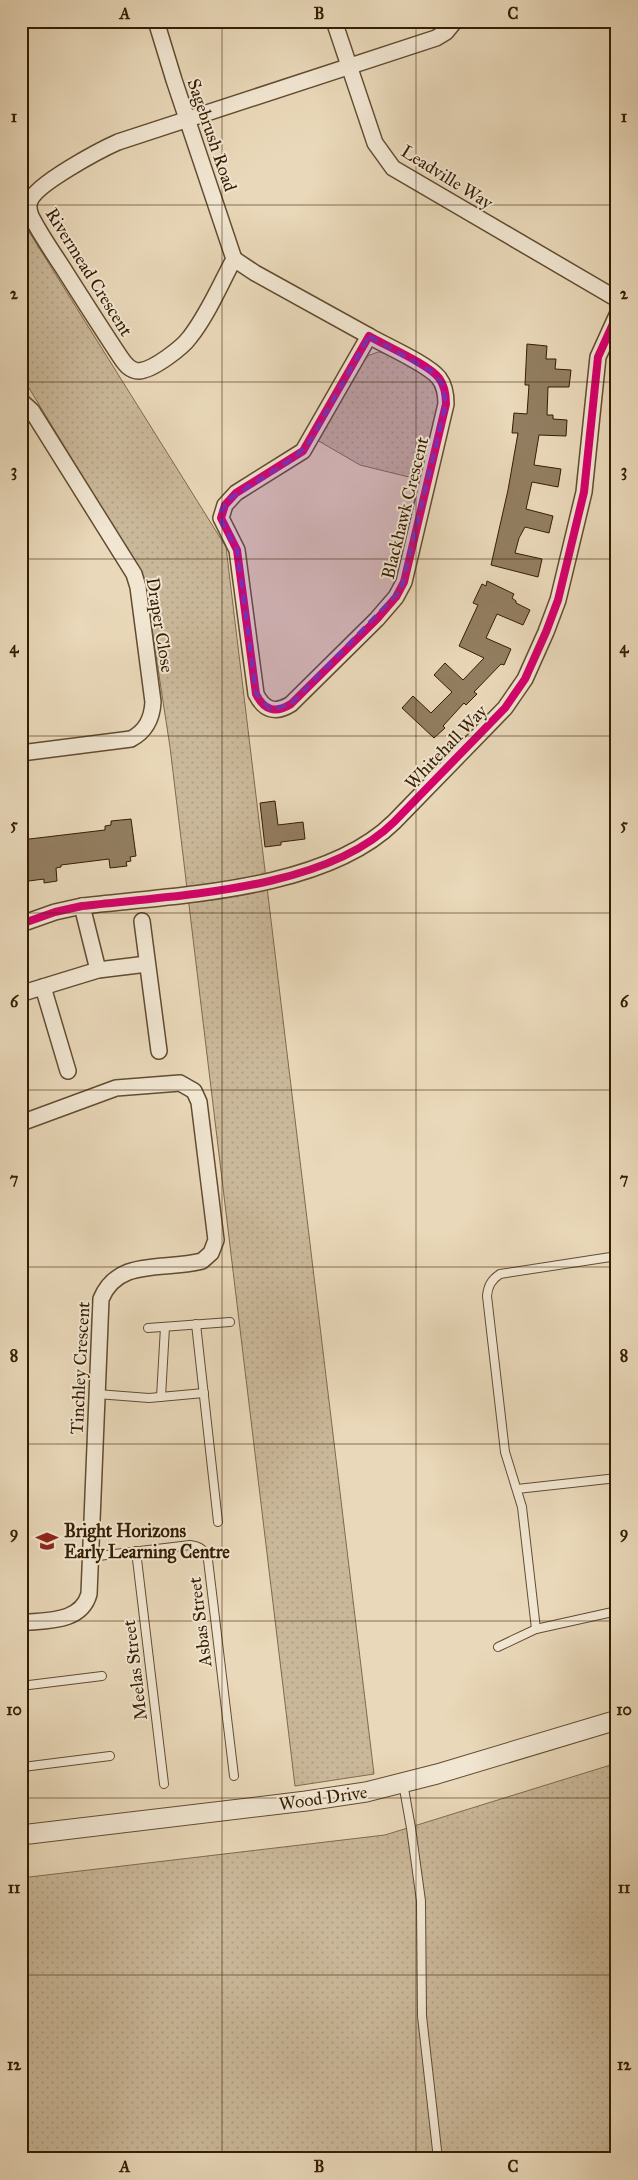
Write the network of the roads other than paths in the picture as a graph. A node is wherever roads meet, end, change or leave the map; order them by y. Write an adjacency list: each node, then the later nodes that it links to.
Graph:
1 (156, 21): 5 (street, Sagebrush Road)
2 (334, 21): 4 (street, Leadville Way)
3 (455, 21): 4 (street, Rivermead Crescent)
4 (350, 66): 5 (street, Rivermead Crescent); 7 (street, Leadville Way)
5 (187, 120): 6 (street, Sagebrush Road); 6 (street, Rivermead Crescent)
6 (234, 260): 9 (street, Blackhawk Crescent)
7 (617, 299)
8 (617, 315): 12 (street, Whitehall Way)
9 (369, 336): 9 (street, Blackhawk Crescent)
10 (21, 401): 11 (street, Draper Close)
11 (21, 753)
12 (82, 906): 14 (street, Whitehall Way); 16 (street)
13 (142, 921): 15 (street)
14 (21, 924)
15 (147, 964): 16 (street); 19 (street)
16 (98, 970): 17 (street)
17 (43, 987): 18 (street); 20 (street)
18 (23, 993)
19 (159, 1051)
20 (68, 1071)
21 (21, 1123): 28 (street, Tinchley Crescent)
22 (617, 1256): 31 (lane)
23 (230, 1322): 24 (lane)
24 (196, 1324): 25 (lane); 27 (lane)
25 (164, 1327): 26 (lane); 29 (lane)
26 (148, 1328)
27 (204, 1393): 29 (lane); 32 (lane)
28 (97, 1394): 29 (lane); 34 (street, Tinchley Crescent)
29 (161, 1397)
30 (617, 1478): 31 (lane)
31 (517, 1489): 37 (lane)
32 (218, 1522)
33 (136, 1551): 34 (lane, Asbas Street); 45 (lane, Asbas Street); 47 (lane, Meelas Street)
34 (90, 1557): 36 (street, Tinchley Crescent)
35 (617, 1611): 37 (lane)
36 (21, 1623)
37 (536, 1629): 38 (lane)
38 (498, 1647)
39 (102, 1676): 40 (lane)
40 (21, 1686)
41 (617, 1720): 46 (street, Wood Drive)
42 (21, 1753): 44 (lane)
43 (110, 1756): 44 (lane)
44 (22, 1768)
45 (234, 1776)
46 (402, 1783): 48 (street, Wood Drive); 49 (lane)
47 (164, 1784)
48 (21, 1835)
49 (438, 2159)

